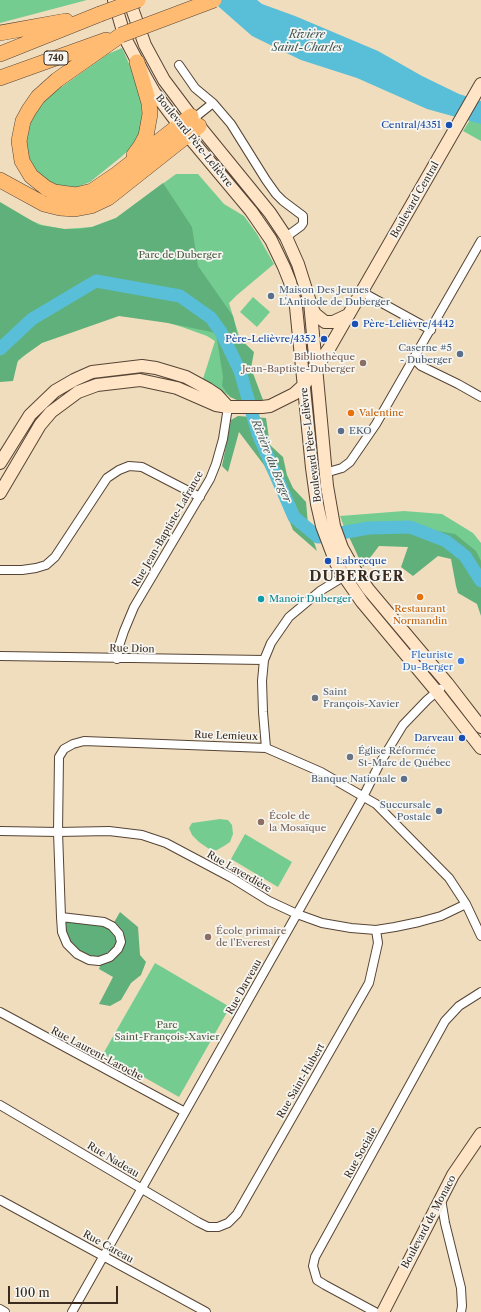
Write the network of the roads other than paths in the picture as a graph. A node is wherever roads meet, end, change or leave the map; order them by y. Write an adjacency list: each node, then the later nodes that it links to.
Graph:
1 (114, 0): 9 (main road, Boulevard Père-Lelièvre)
2 (129, 0): 14 (main road, Boulevard Père-Lelièvre)
3 (138, 0): 5 (highway, 740, bridge)
4 (214, 0): 7 (highway, 740, bridge)
5 (100, 14): 6 (highway); 8 (highway, 740)
6 (0, 33)
7 (115, 38): 11 (highway, 740); 16 (highway)
8 (0, 54)
9 (137, 62): 15 (main road, Boulevard Père-Lelièvre); 16 (highway)
10 (179, 65): 13 (street)
11 (0, 78)
12 (479, 88): 20 (main road, Boulevard Central)
13 (213, 104): 14 (street, Boulevard Père-Lelièvre); 18 (street)
14 (194, 120): 15 (highway); 18 (main road, Boulevard Père-Lelièvre)
15 (183, 130): 16 (highway); 17 (highway); 26 (main road, Boulevard Père-Lelièvre)
16 (117, 174)
17 (0, 180)
18 (286, 237): 21 (main road, Boulevard Père-Lelièvre)
19 (481, 241): 23 (street)
20 (362, 292): 22 (main road, Boulevard Central); 23 (street)
21 (310, 302): 22 (main road); 25 (main road, Boulevard Père-Lelièvre)
22 (348, 315): 25 (main road, Boulevard Central)
23 (431, 330): 24 (street)
24 (414, 360): 27 (street); 30 (street)
25 (316, 367): 26 (main road, Boulevard Central); 30 (main road, Boulevard Père-Lelièvre)
26 (304, 385): 28 (main road, Boulevard Central); 33 (main road, Boulevard Père-Lelièvre)
27 (481, 397)
28 (234, 407): 29 (main road); 31 (main road, Boulevard Central); 32 (street, Rue Jean-Baptiste-Lafrance)
29 (0, 463)
30 (326, 473): 33 (main road, Boulevard Père-Lelièvre)
31 (0, 493)
32 (200, 497): 35 (street); 39 (street, Rue Jean-Baptiste-Lafrance)
33 (327, 521): 34 (main road, Boulevard Père-Lelièvre)
34 (337, 550): 36 (main road, Boulevard Père-Lelièvre); 37 (main road, Boulevard Père-Lelièvre)
35 (0, 570)
36 (354, 570): 37 (street); 41 (main road, Boulevard Père-Lelièvre)
37 (344, 576): 40 (street); 42 (main road, Boulevard Père-Lelièvre)
38 (0, 656): 39 (street, Rue Dion)
39 (117, 659): 40 (street, Rue Dion)
40 (264, 660): 44 (street)
41 (447, 683): 42 (street, Rue Darveau); 43 (main road, Boulevard Père-Lelièvre)
42 (437, 692): 45 (main road, Boulevard Père-Lelièvre); 46 (street, Rue Darveau)
43 (481, 727)
44 (266, 748): 46 (street, Rue Lemieux); 48 (street, Rue Lemieux)
45 (481, 748)
46 (363, 797): 49 (street, Rue Lemieux); 50 (street, Rue Darveau)
47 (0, 831): 48 (street, Rue Laverdière)
48 (58, 832): 50 (street, Rue Laverdière); 51 (street, Rue Lemieux)
49 (466, 904): 52 (street, Rue Laverdière); 53 (street, Rue Lemieux)
50 (297, 914): 52 (street, Rue Laverdière); 57 (street, Rue Darveau)
51 (61, 917): 51 (street, Rue Lemieux)
52 (376, 930): 62 (street, Rue Saint-Hubert)
53 (481, 936)
54 (481, 992): 68 (street, Rue Sociale)
55 (0, 1012): 57 (street, Rue Laurent-Laroche)
56 (0, 1105): 59 (street, Rue Nadeau)
57 (185, 1112): 59 (street, Rue Darveau)
58 (481, 1134): 60 (main road, Boulevard de Monaco)
59 (142, 1189): 62 (street, Rue Nadeau); 63 (street, Rue Darveau)
60 (441, 1198): 69 (main road, Boulevard de Monaco); 70 (street)
61 (0, 1200): 63 (street, Rue Careau)
62 (218, 1227)
63 (103, 1255): 66 (street, Rue Darveau); 67 (street, Rue Careau)
64 (0, 1309): 65 (street)
65 (5, 1312)
66 (72, 1312)
67 (206, 1312)
68 (375, 1312)
69 (382, 1312)
70 (461, 1312)

